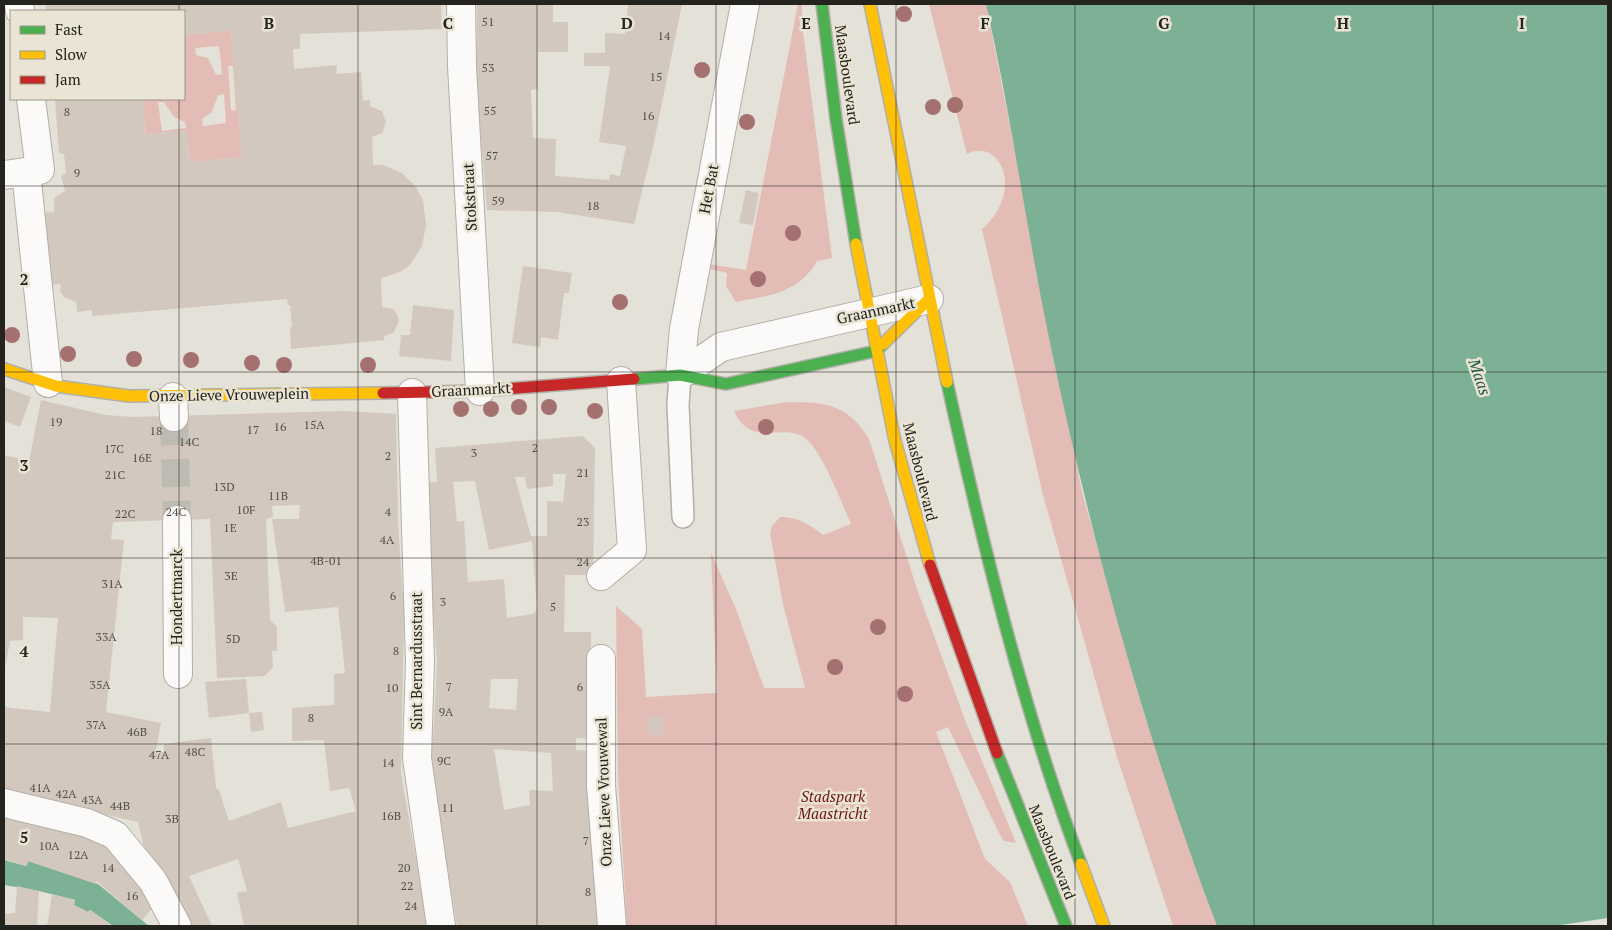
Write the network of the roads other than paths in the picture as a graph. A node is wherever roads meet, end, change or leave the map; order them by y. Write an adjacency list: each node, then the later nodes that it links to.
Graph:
1 (461, 4): 14 (street, Stokstraat)
2 (745, 4): 11 (street, Het Bat)
3 (822, 4): 8 (main road, Maasboulevard)
4 (870, 4): 7 (main road, Maasboulevard)
5 (31, 100): 6 (street)
6 (15, 173): 13 (street)
7 (930, 299): 8 (street, Graanmarkt); 9 (main road, Graanmarkt); 26 (main road, Maasboulevard)
8 (869, 312): 9 (main road, Maasboulevard); 11 (street, Graanmarkt)
9 (876, 351): 11 (main road, Graanmarkt); 25 (main road, Maasboulevard)
10 (4, 369): 13 (main road, Onze Lieve Vrouweplein)
11 (680, 375): 12 (main road, Graanmarkt); 16 (lane)
12 (621, 381): 14 (main road, Graanmarkt); 18 (street)
13 (48, 383): 15 (main road, Onze Lieve Vrouweplein)
14 (480, 391): 15 (main road, Graanmarkt)
15 (412, 393): 23 (street, Sint Bernardusstraat)
16 (683, 517)
17 (177, 520): 20 (street, Hondertmarck)
18 (601, 576)
19 (602, 659): 24 (street, Onze Lieve Vrouwewal)
20 (178, 674)
21 (4, 803): 22 (street)
22 (177, 926)
23 (441, 926)
24 (612, 926)
25 (1066, 926)
26 (1104, 926)

